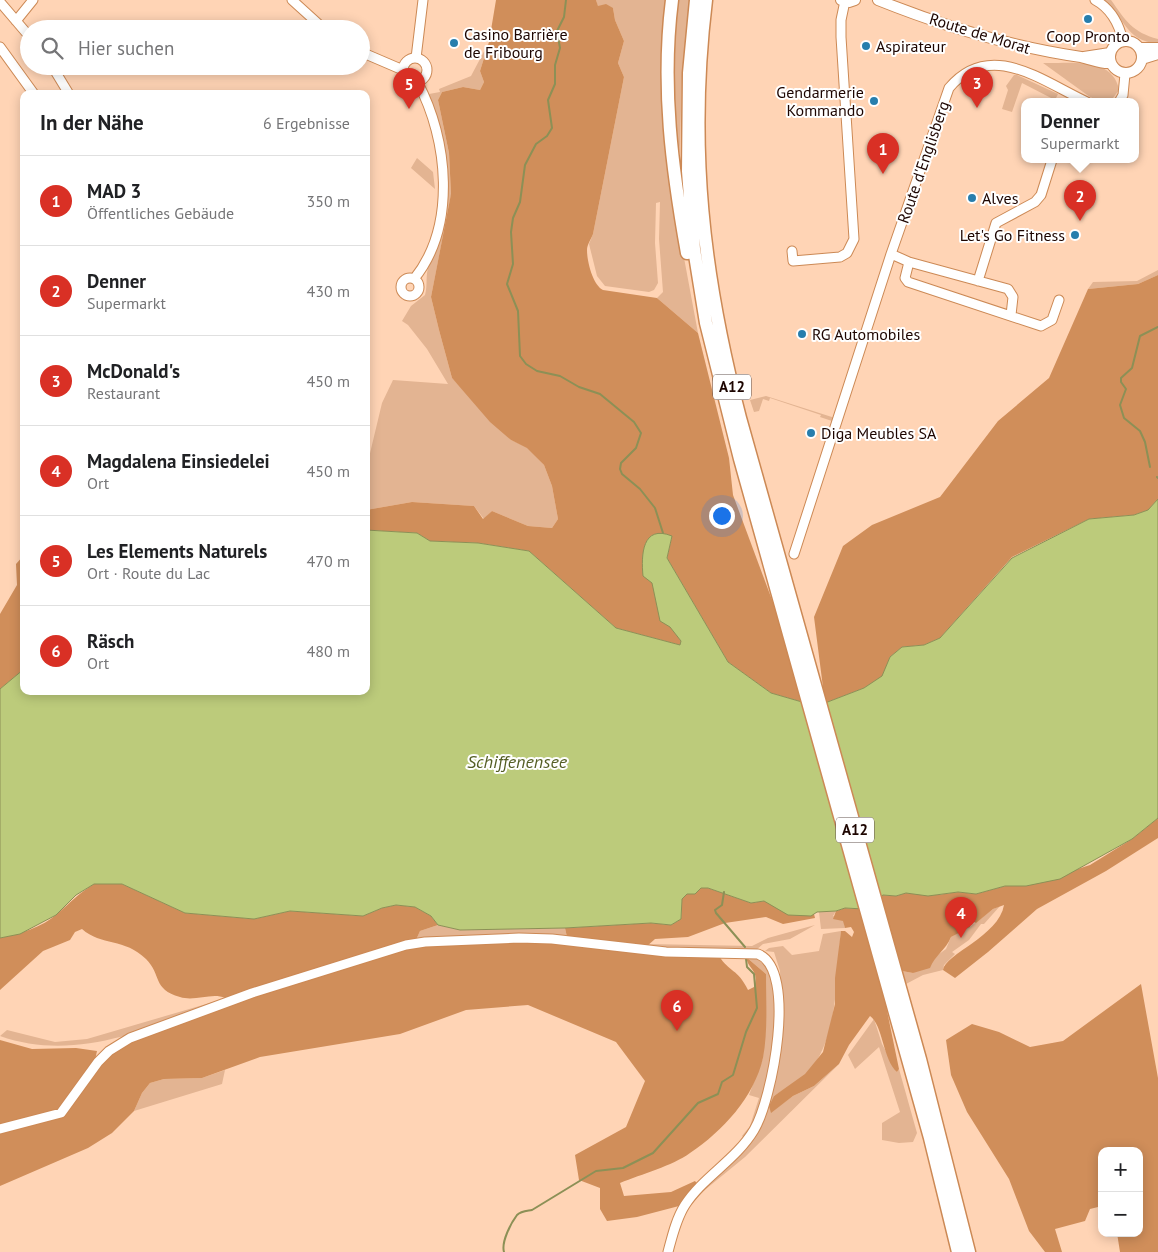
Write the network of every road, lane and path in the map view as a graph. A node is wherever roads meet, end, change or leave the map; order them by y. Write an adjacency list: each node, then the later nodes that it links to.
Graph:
1 (33, 0): 12 (street)
2 (292, 0): 11 (street)
3 (423, 0): 20 (street)
4 (672, 0): 41 (highway)
5 (696, 0): 41 (highway, A12)
6 (706, 0): 43 (highway, A12)
7 (847, 0): 34 (street)
8 (878, 0): 21 (main road, Route de Morat)
9 (1095, 0): 14 (street)
10 (0, 2): 12 (street)
11 (314, 20)
12 (16, 21): 13 (street)
13 (20, 26)
14 (1124, 41): 16 (main road); 21 (main road)
15 (0, 47): 25 (street)
16 (1140, 48): 17 (main road); 22 (main road)
17 (1158, 48)
18 (1158, 54): 22 (main road)
19 (370, 56): 23 (street)
20 (416, 58): 23 (street); 28 (street)
21 (1110, 58): 24 (main road, Route de Morat)
22 (1142, 59): 24 (main road)
23 (403, 70): 28 (street)
24 (1126, 74): 32 (street)
25 (20, 75)
26 (20, 75): 29 (street)
27 (57, 75): 30 (street)
28 (418, 83): 37 (street)
29 (31, 90)
30 (67, 90)
31 (1070, 98): 35 (street, Route d'Englisberg)
32 (1121, 98)
33 (1051, 163): 38 (street)
34 (792, 252)
35 (891, 254): 36 (street); 42 (street, Route d'Englisberg)
36 (909, 262): 38 (street); 40 (street)
37 (414, 279)
38 (978, 281): 40 (street)
39 (1059, 300): 40 (street)
40 (1011, 315)
41 (712, 350): 43 (highway, A12)
42 (794, 554)
43 (805, 671): 44 (highway, A12)
44 (895, 992): 47 (highway, A12); 48 (highway, A12)
45 (0, 1129): 46 (street)
46 (668, 1252)
47 (958, 1252)
48 (969, 1252)

